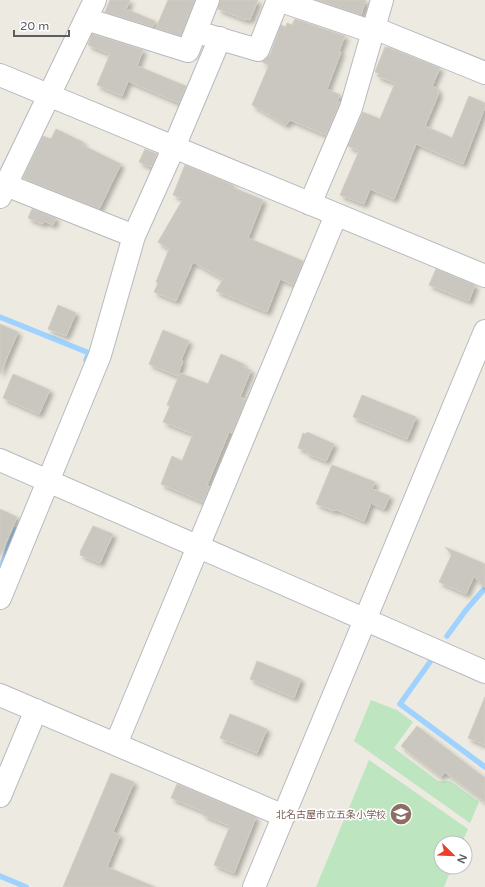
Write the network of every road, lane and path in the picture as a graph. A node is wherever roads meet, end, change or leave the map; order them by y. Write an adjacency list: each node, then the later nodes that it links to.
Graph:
1 (208, 0): 6 (street)
2 (278, 0): 5 (street); 7 (street)
3 (382, 0): 5 (street)
4 (91, 9): 6 (street); 10 (street)
5 (373, 30): 8 (street); 13 (street)
6 (196, 31): 7 (street)
7 (220, 38): 11 (street)
8 (485, 73)
9 (0, 75): 10 (street)
10 (49, 95): 11 (street); 12 (street)
11 (174, 147): 13 (street); 15 (street)
12 (3, 191): 15 (street)
13 (310, 204): 14 (street)
14 (336, 215): 16 (street); 20 (street)
15 (134, 236): 19 (street)
16 (485, 276)
17 (485, 331): 22 (street)
18 (0, 460): 19 (street)
19 (48, 481): 20 (street); 21 (street)
20 (198, 547): 22 (street); 26 (street)
21 (0, 598)
22 (365, 620): 23 (street); 28 (street)
23 (485, 672)
24 (0, 695): 25 (street)
25 (36, 710): 26 (street); 27 (street)
26 (116, 744): 28 (street)
27 (0, 796)
28 (284, 816): 29 (street)
29 (254, 887)

